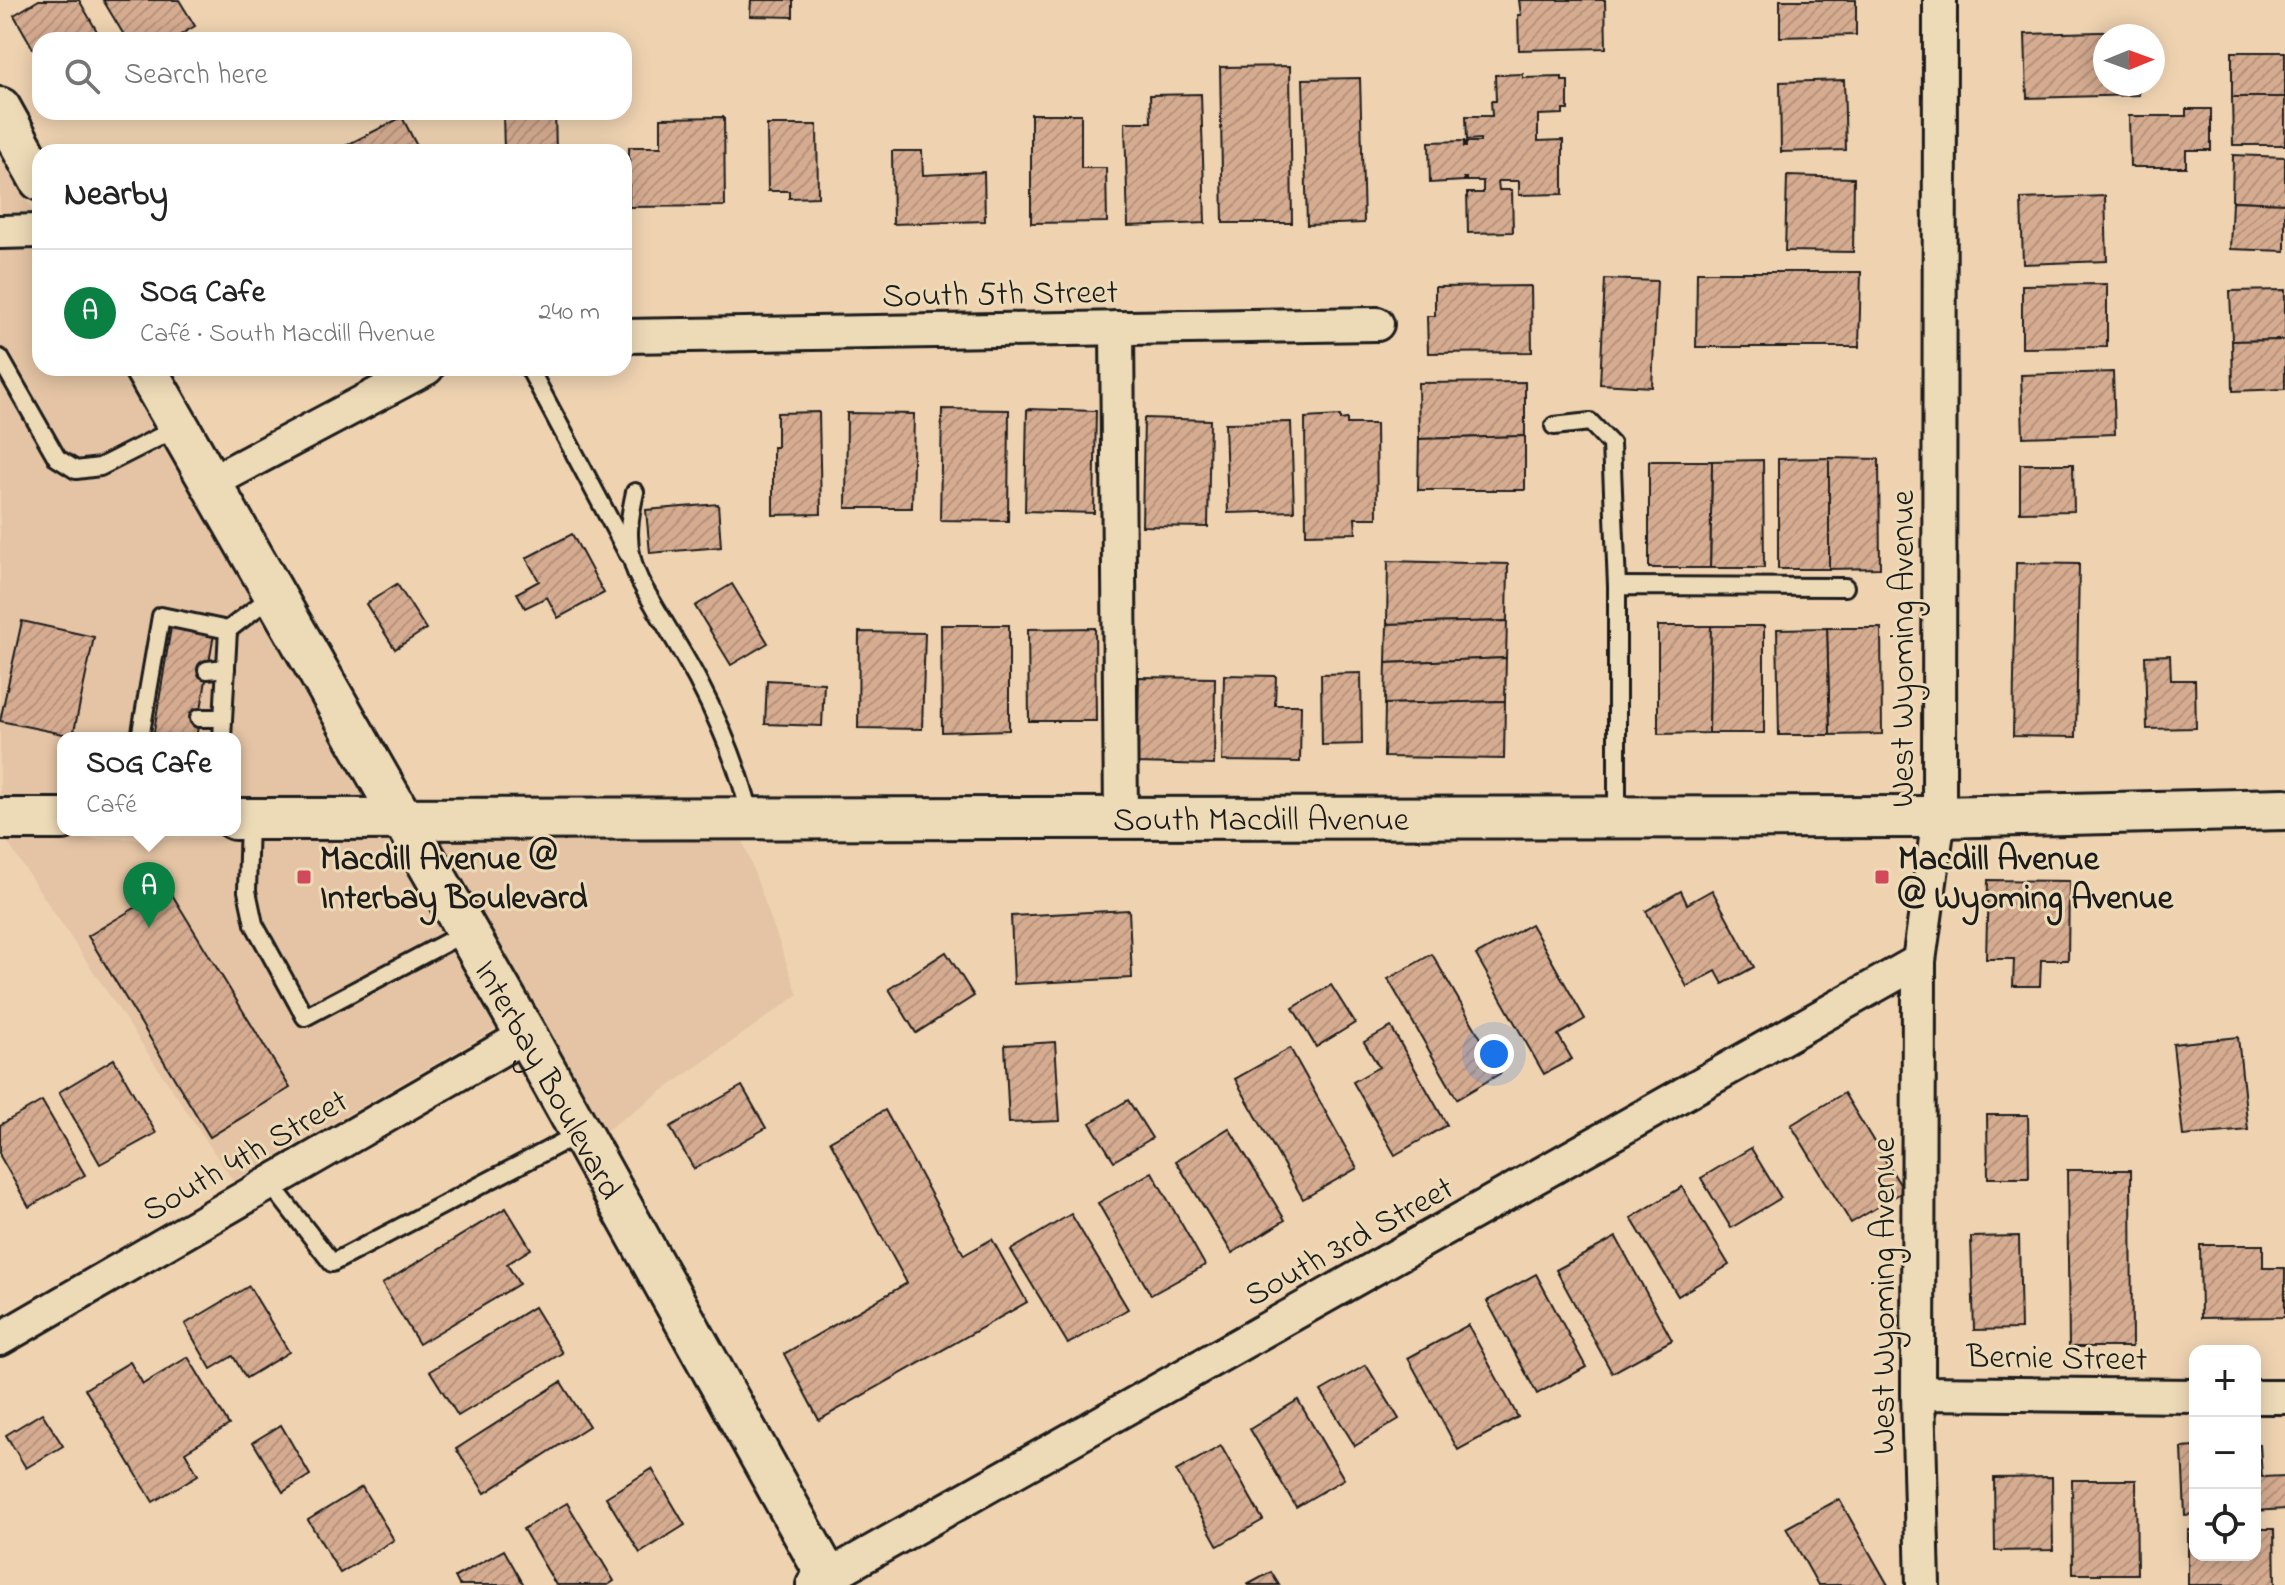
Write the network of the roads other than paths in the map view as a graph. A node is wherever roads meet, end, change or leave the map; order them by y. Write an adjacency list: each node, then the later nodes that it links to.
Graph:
1 (1940, 0): 30 (street, West Wyoming Avenue)
2 (0, 108): 3 (street)
3 (32, 166)
4 (32, 231): 5 (street)
5 (0, 232)
6 (1377, 324): 7 (street, South 5th Street)
7 (1117, 328): 8 (street, South 5th Street); 32 (street)
8 (632, 336)
9 (0, 358): 14 (lane)
10 (150, 376): 14 (street, Interbay Boulevard)
11 (412, 376): 15 (street)
12 (533, 376): 17 (lane)
13 (1554, 426): 18 (lane)
14 (179, 427): 15 (street, Interbay Boulevard)
15 (210, 483): 20 (street, Interbay Boulevard)
16 (635, 492): 17 (lane)
17 (632, 561): 31 (lane)
18 (1617, 586): 19 (lane); 29 (lane)
19 (1845, 587)
20 (273, 595): 21 (lane); 36 (street, Interbay Boulevard)
21 (228, 630): 22 (lane); 26 (lane)
22 (226, 668): 23 (lane); 25 (lane)
23 (207, 670)
24 (199, 718): 25 (lane)
25 (223, 718): 27 (lane)
26 (143, 732)
27 (222, 732)
28 (2285, 809): 30 (street, South Macdill Avenue)
29 (1617, 817): 30 (street, South Macdill Avenue); 32 (street, South Macdill Avenue)
30 (1939, 817): 38 (street, West Wyoming Avenue)
31 (751, 818): 32 (street, South Macdill Avenue); 36 (street, South Macdill Avenue)
32 (1121, 818)
33 (0, 819): 34 (street)
34 (57, 819)
35 (242, 819): 36 (street, South Macdill Avenue); 37 (lane)
36 (401, 819): 37 (street, Interbay Boulevard)
37 (466, 932): 39 (street, Interbay Boulevard)
38 (1919, 961): 43 (street, West Wyoming Avenue); 47 (street, South 3rd Street)
39 (526, 1035): 40 (street, Interbay Boulevard); 41 (street, South 4th Street)
40 (580, 1133): 41 (lane); 47 (street, Interbay Boulevard)
41 (270, 1183): 42 (street, South 4th Street)
42 (0, 1339)
43 (1918, 1393): 44 (street, Bernie Street); 48 (street, West Wyoming Avenue)
44 (2189, 1396)
45 (2261, 1397): 46 (street)
46 (2285, 1397)
47 (824, 1582)
48 (1923, 1585)

